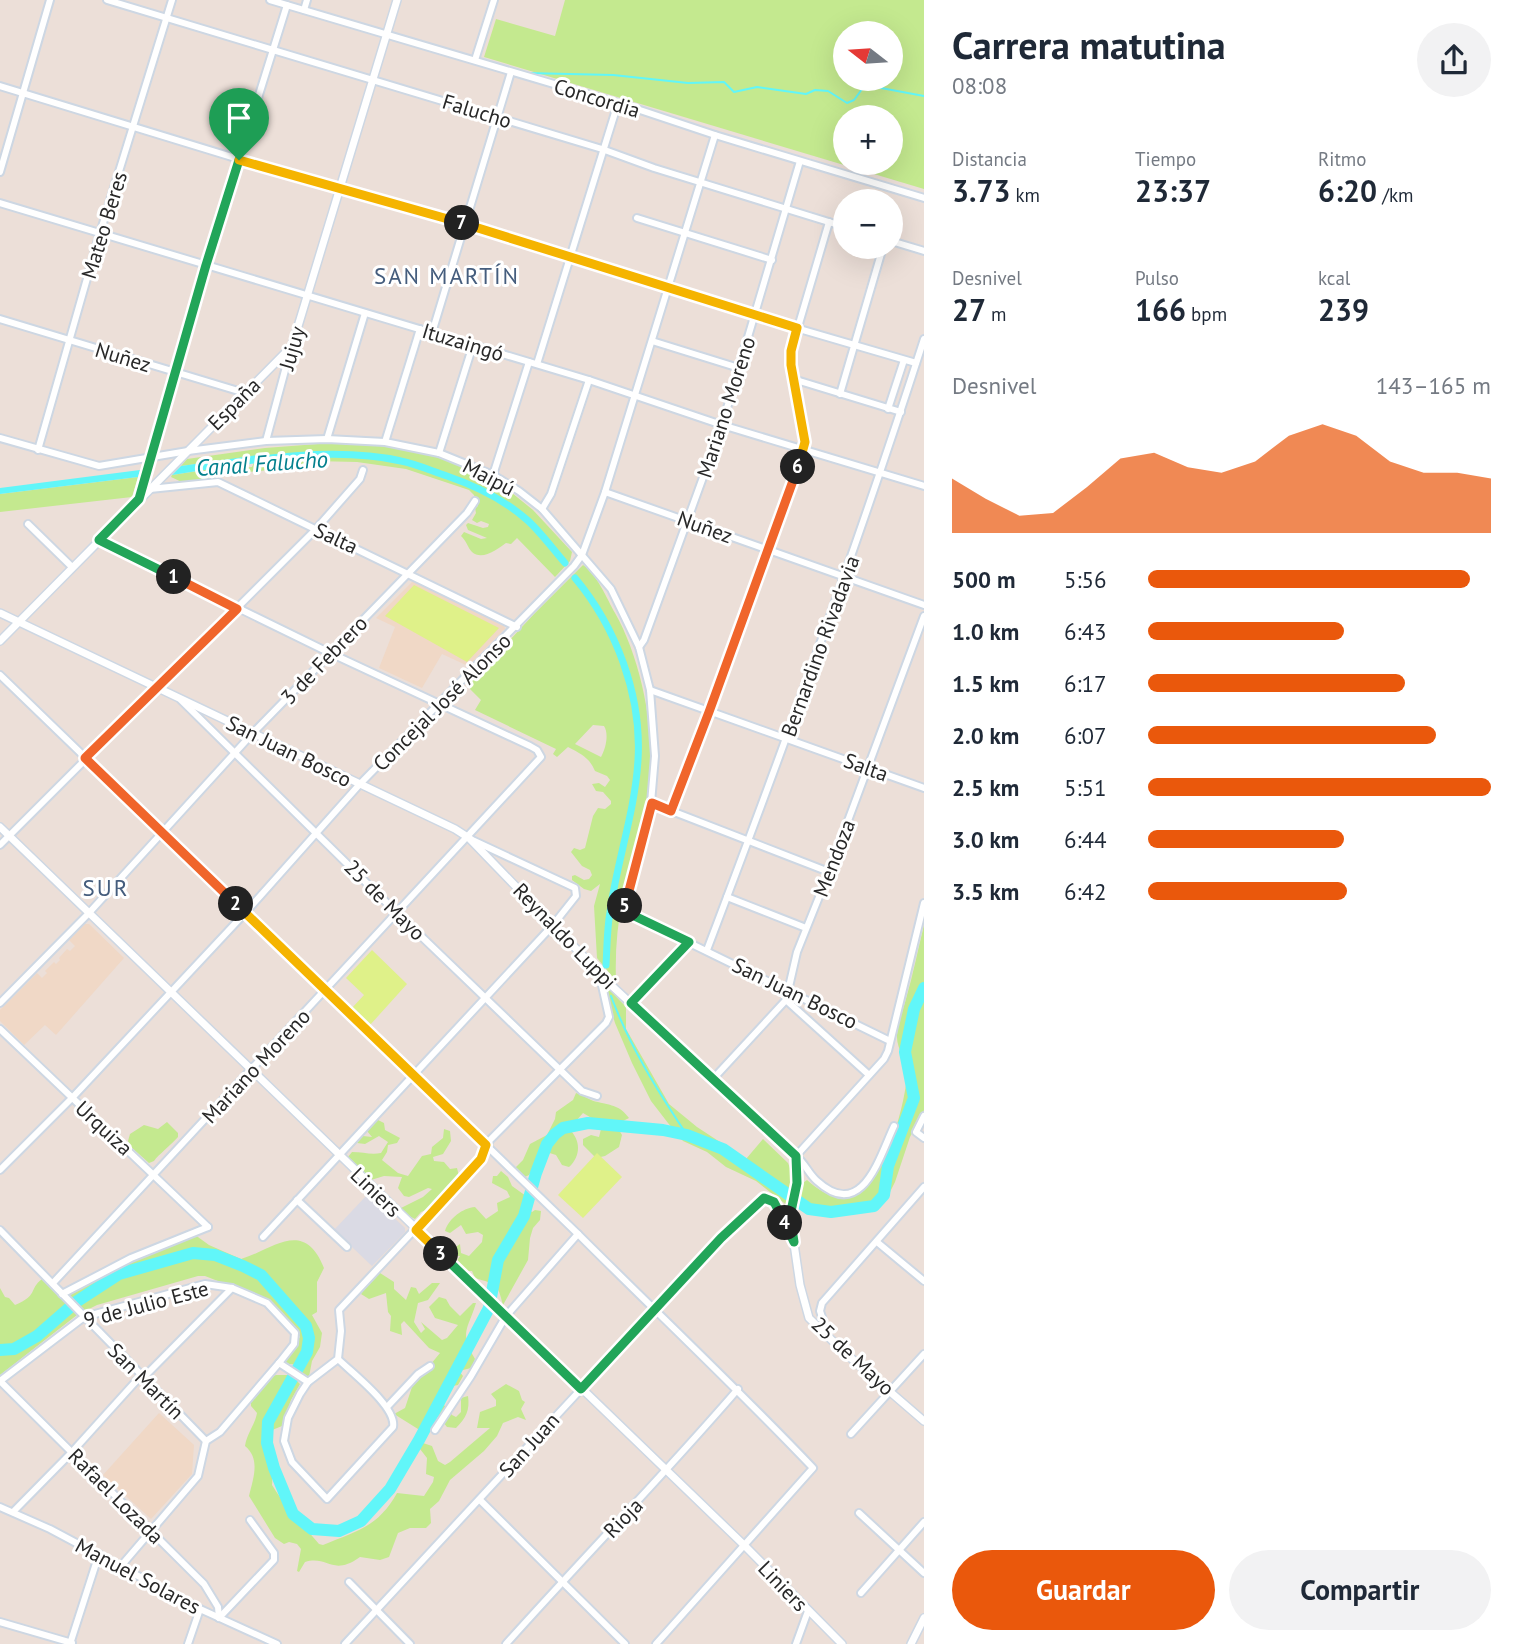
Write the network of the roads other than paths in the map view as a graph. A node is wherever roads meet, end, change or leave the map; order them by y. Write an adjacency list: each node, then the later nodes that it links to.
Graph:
1 (50, 0): 17 (street)
2 (107, 0): 10 (street, Falucho)
3 (172, 0): 10 (street, Mateo Beres)
4 (270, 0): 8 (street, Concordia)
5 (307, 0): 9 (street)
6 (397, 0): 11 (street, Jujuy)
7 (494, 0): 13 (street)
8 (288, 5): 9 (street, Concordia); 12 (street)
9 (304, 10): 11 (street, Concordia)
10 (166, 18): 12 (street, Falucho); 20 (street, Mateo Beres)
11 (386, 34): 13 (street, Concordia); 15 (street, Jujuy)
12 (274, 50): 15 (street, Falucho); 23 (street)
13 (475, 60): 14 (street, Concordia)
14 (511, 72): 18 (street, Concordia); 19 (street)
15 (372, 80): 19 (street, Falucho); 27 (street, Jujuy)
16 (0, 86): 17 (street)
17 (24, 93): 20 (street); 25 (street)
18 (618, 103): 21 (street, Concordia); 22 (street)
19 (498, 117): 22 (street, Falucho); 33 (street)
20 (134, 126): 23 (street); 35 (street, Mateo Beres)
21 (715, 135): 24 (street, Concordia); 26 (street, Concejal José Alonso)
22 (602, 149): 26 (street, Falucho); 39 (street)
23 (239, 160): 27 (street); 42 (street)
24 (800, 162): 28 (street, Concordia); 30 (street, Mariano Moreno)
25 (0, 172)
26 (701, 183): 30 (street, Falucho); 36 (street, Concejal José Alonso)
27 (340, 190): 33 (street); 44 (street, Jujuy)
28 (924, 198)
29 (0, 203): 35 (street, Ituzaingó)
30 (787, 209): 32 (street, Falucho); 41 (street, Mariano Moreno)
31 (637, 218): 36 (street)
32 (829, 222): 34 (street, Falucho); 48 (street)
33 (464, 223): 39 (street); 50 (street)
34 (833, 223)
35 (100, 233): 42 (street, Ituzaingó); 52 (street, Mateo Beres)
36 (685, 233): 41 (street); 43 (street, Concejal José Alonso)
37 (903, 244): 38 (street)
38 (924, 251)
39 (570, 256): 43 (street); 60 (street)
40 (879, 259): 55 (street)
41 (772, 260): 46 (street, Mariano Moreno)
42 (206, 265): 44 (street, Ituzaingó); 62 (street)
43 (667, 288): 46 (street); 53 (street, Concejal José Alonso)
44 (307, 295): 45 (street, Ituzaingó); 56 (street, Jujuy)
45 (365, 313): 49 (street, Ituzaingó); 72 (street)
46 (755, 316): 48 (street); 61 (street, Mariano Moreno)
47 (0, 320): 52 (street, Nuñez)
48 (797, 328): 55 (street); 63 (street)
49 (419, 329): 50 (street, Ituzaingó); 74 (street)
50 (432, 333): 54 (street, Ituzaingó)
51 (924, 338): 59 (street, Bernardino Rivadavia)
52 (69, 340): 62 (street, Nuñez); 75 (street, Mateo Beres)
53 (652, 341): 61 (street); 67 (street, Concejal José Alonso)
54 (473, 345): 58 (street, Ituzaingó); 78 (street)
55 (854, 345): 57 (street); 66 (street)
56 (292, 346): 65 (street, España); 73 (street, Jujuy)
57 (904, 360): 59 (street); 68 (street)
58 (529, 362): 60 (street, Ituzaingó); 82 (street)
59 (916, 363): 69 (street, Bernardino Rivadavia)
60 (537, 364): 64 (street, Ituzaingó)
61 (739, 368): 70 (street, Mariano Moreno)
62 (176, 373): 65 (street, Nuñez); 79 (street)
63 (793, 379): 66 (street); 76 (street)
64 (589, 380): 67 (street, Ituzaingó); 88 (street)
65 (245, 393): 77 (street, España)
66 (840, 394): 68 (street)
67 (637, 396): 70 (street, Ituzaingó); 85 (street, Concejal José Alonso)
68 (888, 409): 69 (street)
69 (901, 412): 81 (street, Bernardino Rivadavia)
70 (722, 425): 76 (street, Ituzaingó); 89 (street, Mariano Moreno)
71 (0, 438): 75 (street, Maipú)
72 (327, 439): 73 (street, Maipú); 74 (street, Maipú)
73 (266, 441): 77 (street, Maipú)
74 (385, 442): 78 (street, Maipú)
75 (38, 450): 79 (street, Maipú)
76 (804, 450): 81 (street, Ituzaingó); 93 (street)
77 (188, 451): 79 (street, Maipú); 84 (street, España)
78 (439, 453): 82 (street, Maipú)
79 (150, 457): 86 (street)
80 (363, 470): 91 (street)
81 (881, 474): 83 (street, Ituzaingó); 97 (street, Bernardino Rivadavia)
82 (493, 475): 88 (street, Maipú)
83 (924, 486)
84 (148, 489): 86 (street, España); 91 (street, Salta)
85 (606, 492): 89 (street, Nuñez); 94 (street, Concejal José Alonso)
86 (139, 499): 92 (street, España)
87 (475, 501): 96 (street, 3 de Febrero)
88 (542, 509): 94 (street, Maipú)
89 (688, 521): 93 (street, Nuñez); 105 (street, Mariano Moreno)
90 (28, 524): 95 (street)
91 (316, 529): 96 (street, Salta); 99 (street)
92 (99, 540): 95 (street, España); 99 (street)
93 (767, 549): 97 (street, Nuñez); 112 (street)
94 (582, 555): 103 (street, Concejal José Alonso); 105 (street, Maipú)
95 (72, 567): 102 (street, España)
96 (410, 573): 103 (street, Salta); 106 (street, 3 de Febrero)
97 (844, 578): 98 (street, Nuñez); 114 (street, Bernardino Rivadavia)
98 (924, 605)
99 (237, 609): 106 (street); 108 (street)
100 (0, 613): 102 (street, San Juan Bosco)
101 (924, 616): 117 (street, Mendoza)
102 (19, 622): 104 (street, España); 108 (street, San Juan Bosco)
103 (517, 626): 111 (street, Concejal José Alonso)
104 (0, 641)
105 (639, 647): 109 (street, Maipú)
106 (330, 653): 111 (street); 113 (street, 3 de Febrero)
107 (0, 675): 116 (street)
108 (156, 687): 110 (street, San Juan Bosco); 116 (street)
109 (650, 690): 112 (street, Salta); 120 (street, Maipú)
110 (178, 698): 113 (street, San Juan Bosco); 115 (street, 25 de Mayo)
111 (439, 703): 118 (street, Concejal José Alonso); 126 (street, Mariano Moreno)
112 (709, 712): 114 (street, Salta); 121 (street)
113 (252, 734): 115 (street, 3 de Febrero); 118 (street, San Juan Bosco)
114 (787, 739): 117 (street, Salta); 127 (street, Bernardino Rivadavia)
115 (235, 754): 123 (street, 25 de Mayo); 124 (street, 3 de Febrero)
116 (85, 758): 124 (street); 125 (street)
117 (868, 768): 119 (street, Salta); 129 (street, Mendoza)
118 (359, 785): 123 (street, Concejal José Alonso); 126 (street, San Juan Bosco)
119 (924, 788)
120 (652, 803): 121 (street); 132 (street, Maipú)
121 (671, 811): 127 (street)
122 (0, 827): 125 (street, Liniers)
123 (316, 832): 133 (street, Concejal José Alonso); 134 (street, 25 de Mayo)
124 (163, 834): 133 (street); 135 (street, 3 de Febrero)
125 (9, 836): 128 (street); 135 (street, Liniers)
126 (469, 838): 134 (street, Mariano Moreno); 136 (street, Reynaldo Luppi); 136 (street, San Juan Bosco)
127 (748, 841): 129 (street); 130 (street, Bernardino Rivadavia)
128 (0, 845)
129 (829, 873): 137 (street, Mendoza)
130 (727, 897): 137 (street); 139 (street, Bernardino Rivadavia)
131 (924, 903): 149 (street)
132 (624, 911): 138 (street, San Juan Bosco)
133 (245, 913): 142 (street); 143 (street, Concejal José Alonso)
134 (397, 913): 142 (street, Mariano Moreno); 144 (street, 25 de Mayo)
135 (88, 914): 143 (street, Liniers); 146 (street, 3 de Febrero)
136 (553, 925): 140 (street, Reynaldo Luppi); 144 (street)
137 (806, 928): 141 (street, Mendoza)
138 (689, 942): 139 (street, San Juan Bosco); 147 (street)
139 (706, 950): 141 (street, San Juan Bosco)
140 (599, 972): 147 (street, Reynaldo Luppi); 150 (street)
141 (790, 990): 145 (street, Mendoza); 149 (street, San Juan Bosco)
142 (326, 992): 151 (street, Mariano Moreno); 152 (street)
143 (169, 993): 151 (street, Liniers); 156 (street, Concejal José Alonso)
144 (485, 998): 150 (street, 25 de Mayo); 152 (street)
145 (786, 1000): 153 (street); 154 (street, Mendoza)
146 (0, 1003)
147 (631, 1003): 154 (street, Reynaldo Luppi)
148 (0, 1029): 156 (street, Urquiza)
149 (890, 1041): 153 (street)
150 (561, 1070): 155 (street, 25 de Mayo); 160 (street)
151 (252, 1071): 161 (street, Liniers); 164 (street, Mariano Moreno)
152 (414, 1075): 160 (street); 161 (street)
153 (869, 1075): 162 (street)
154 (713, 1079): 162 (street, Reynaldo Luppi)
155 (597, 1096)
156 (72, 1098): 163 (street, Concejal José Alonso); 164 (street, Urquiza)
157 (924, 1116): 159 (street)
158 (894, 1126): 162 (street, Reynaldo Luppi)
159 (924, 1138)
160 (486, 1145): 168 (street); 169 (street)
161 (339, 1156): 166 (street); 168 (street, Liniers)
162 (796, 1156): 171 (street, 25 de Mayo)
163 (0, 1170)
164 (155, 1175): 175 (street, Mariano Moreno); 177 (street, Urquiza)
165 (924, 1187): 172 (street)
166 (298, 1200): 170 (street); 173 (street)
167 (0, 1230): 175 (street, San Martín)
168 (416, 1230): 179 (street, Liniers); 183 (street)
169 (578, 1234): 178 (street); 179 (street)
170 (263, 1237)
171 (794, 1242): 178 (street, San Juan); 191 (street, 25 de Mayo)
172 (877, 1242): 174 (street); 181 (street)
173 (346, 1247)
174 (924, 1281)
175 (53, 1283): 177 (street, San Martín)
176 (232, 1288): 180 (street, 9 de Julio Este); 184 (street, 9 de Julio Este); 186 (street)
177 (64, 1295): 180 (street, San Martín)
178 (654, 1311): 189 (street, San Juan); 190 (street)
179 (503, 1313): 189 (street, Liniers); 194 (street)
180 (83, 1316): 186 (street, San Martín); 187 (street, 9 de Julio Este)
181 (823, 1320)
182 (924, 1354): 191 (street)
183 (338, 1359): 188 (street); 192 (street)
184 (279, 1363): 188 (street); 196 (street)
185 (430, 1366): 192 (street)
186 (142, 1377): 196 (street, San Martín); 197 (street)
187 (0, 1381): 197 (street, Rafael Lozada)
188 (308, 1382): 192 (street)
189 (581, 1389): 198 (street, Liniers); 199 (street, San Juan)
190 (738, 1390): 198 (street, Rioja); 206 (street)
191 (890, 1390): 193 (street, 25 de Mayo); 195 (street)
192 (387, 1407)
193 (924, 1421)
194 (435, 1430)
195 (851, 1434)
196 (206, 1441): 205 (street)
197 (72, 1452): 201 (street); 205 (street, Rafael Lozada)
198 (667, 1472): 206 (street, Liniers); 211 (street, Rioja)
199 (480, 1500): 211 (street); 215 (street, San Juan)
200 (0, 1507): 201 (street, Manuel Solares)
201 (13, 1512): 208 (street, Manuel Solares)
202 (859, 1513): 207 (street)
203 (250, 1520): 217 (street)
204 (924, 1522): 207 (street)
205 (153, 1532): 209 (street); 217 (street, Rafael Lozada)
206 (745, 1546): 216 (street, Liniers); 227 (street)
207 (899, 1550): 210 (street); 213 (street)
208 (99, 1554): 209 (street, Manuel Solares); 220 (street)
209 (121, 1566): 214 (street, Manuel Solares)
210 (924, 1573)
211 (562, 1581): 225 (street, Rioja); 226 (street)
212 (349, 1582): 215 (street)
213 (861, 1593)
214 (200, 1609): 217 (street, Manuel Solares); 221 (street)
215 (377, 1609): 223 (street, San Juan); 224 (street)
216 (808, 1611): 228 (street); 229 (street, Liniers)
217 (219, 1618): 222 (street, Manuel Solares)
218 (924, 1618): 230 (street)
219 (0, 1622): 220 (street)
220 (72, 1644)
221 (188, 1644)
222 (277, 1644)
223 (345, 1644)
224 (410, 1644)
225 (506, 1644)
226 (625, 1644)
227 (656, 1644)
228 (796, 1644)
229 (842, 1644)
230 (911, 1644)

